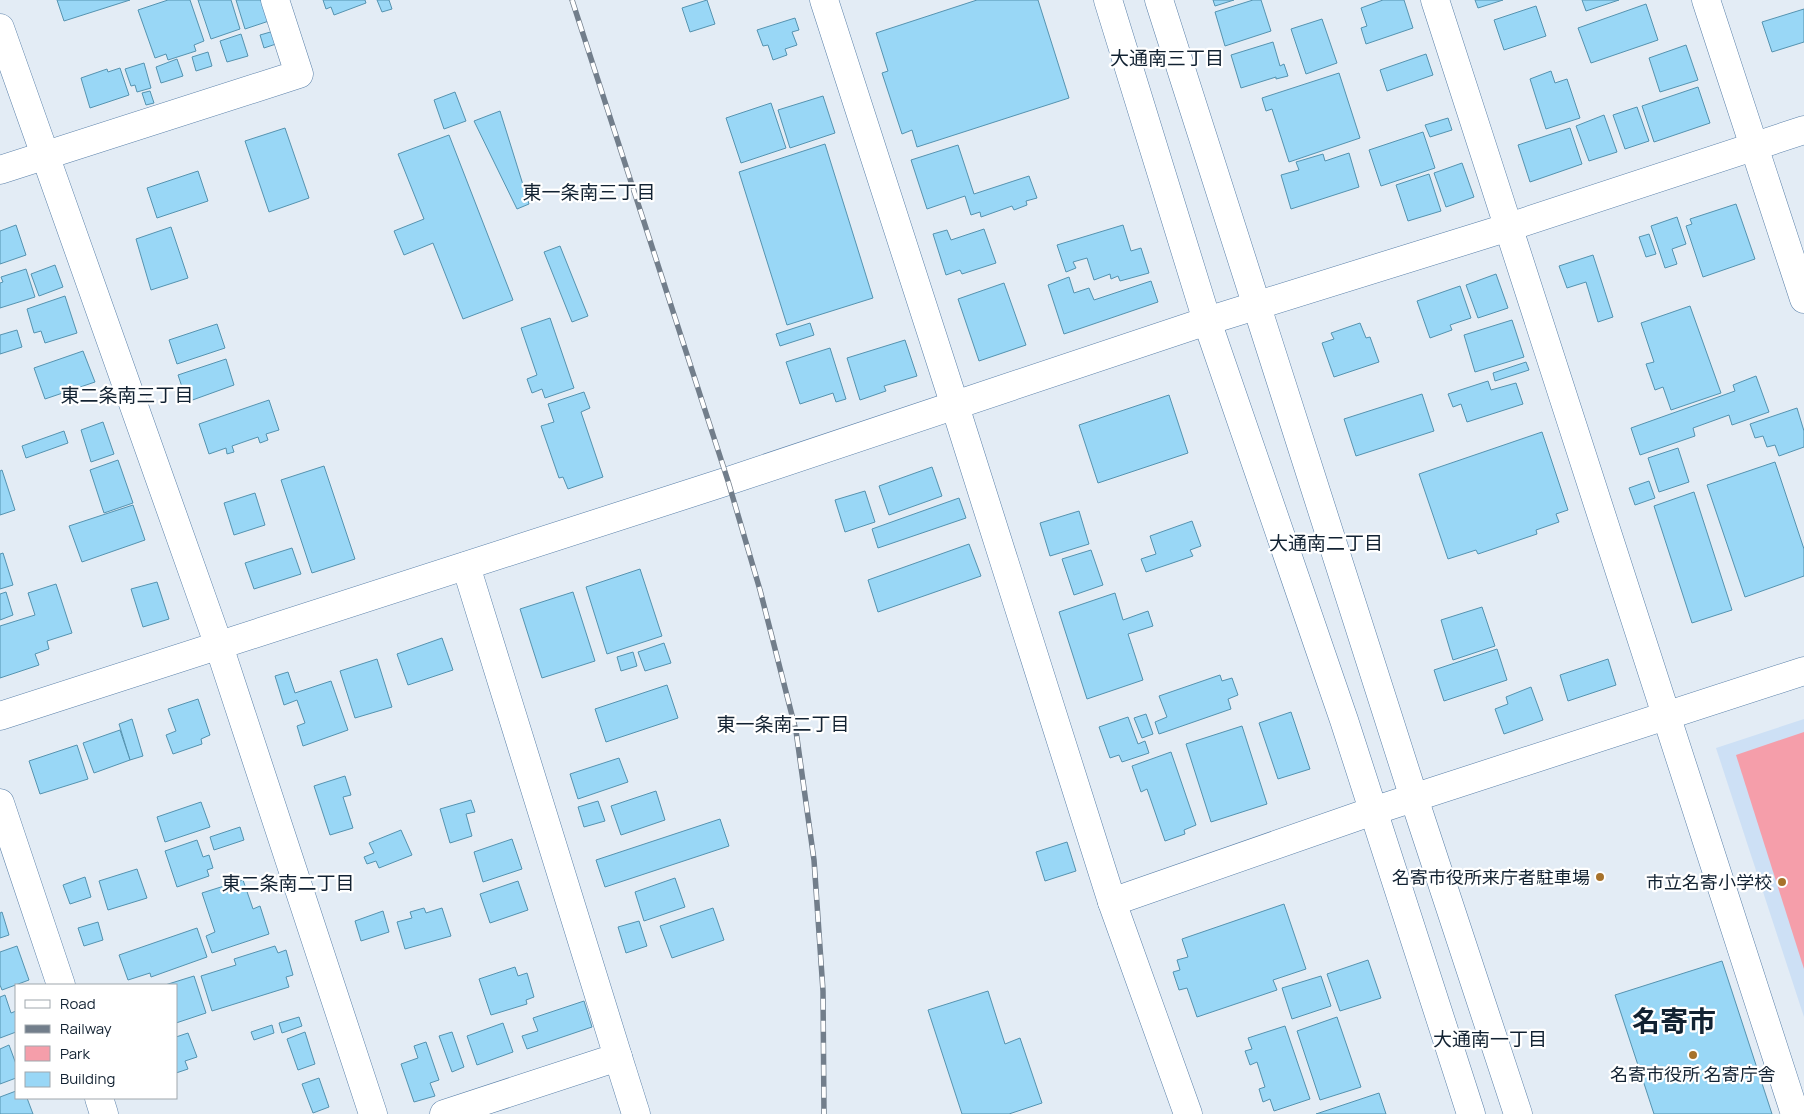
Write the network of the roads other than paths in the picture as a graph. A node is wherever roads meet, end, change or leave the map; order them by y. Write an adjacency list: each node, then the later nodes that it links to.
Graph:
1 (275, 0): 10 (street)
2 (824, 0): 16 (street)
3 (1108, 0): 15 (street)
4 (1159, 0): 14 (street)
5 (1435, 0): 12 (street)
6 (1706, 0): 9 (street)
7 (0, 28): 10 (street)
8 (1804, 130): 9 (street)
9 (1754, 146): 12 (street); 13 (street)
10 (45, 155): 11 (street); 18 (street)
11 (0, 170)
12 (1509, 227): 14 (street); 20 (street)
13 (1804, 299)
14 (1257, 305): 15 (street); 22 (street)
15 (1208, 321): 16 (street); 24 (street)
16 (955, 406): 17 (street); 25 (street)
17 (466, 566): 18 (street); 27 (street)
18 (219, 646): 21 (street); 30 (street)
19 (1804, 671): 20 (street)
20 (1667, 715): 22 (street); 36 (street)
21 (0, 716)
22 (1414, 798): 24 (street); 35 (street)
23 (0, 803): 26 (street)
24 (1373, 811): 25 (street); 34 (street)
25 (1112, 902): 33 (street)
26 (61, 984)
27 (618, 1057): 31 (street); 32 (street)
28 (99, 1099): 29 (street)
29 (104, 1114)
30 (373, 1114)
31 (444, 1114)
32 (636, 1114)
33 (1188, 1114)
34 (1471, 1114)
35 (1518, 1114)
36 (1795, 1114)

